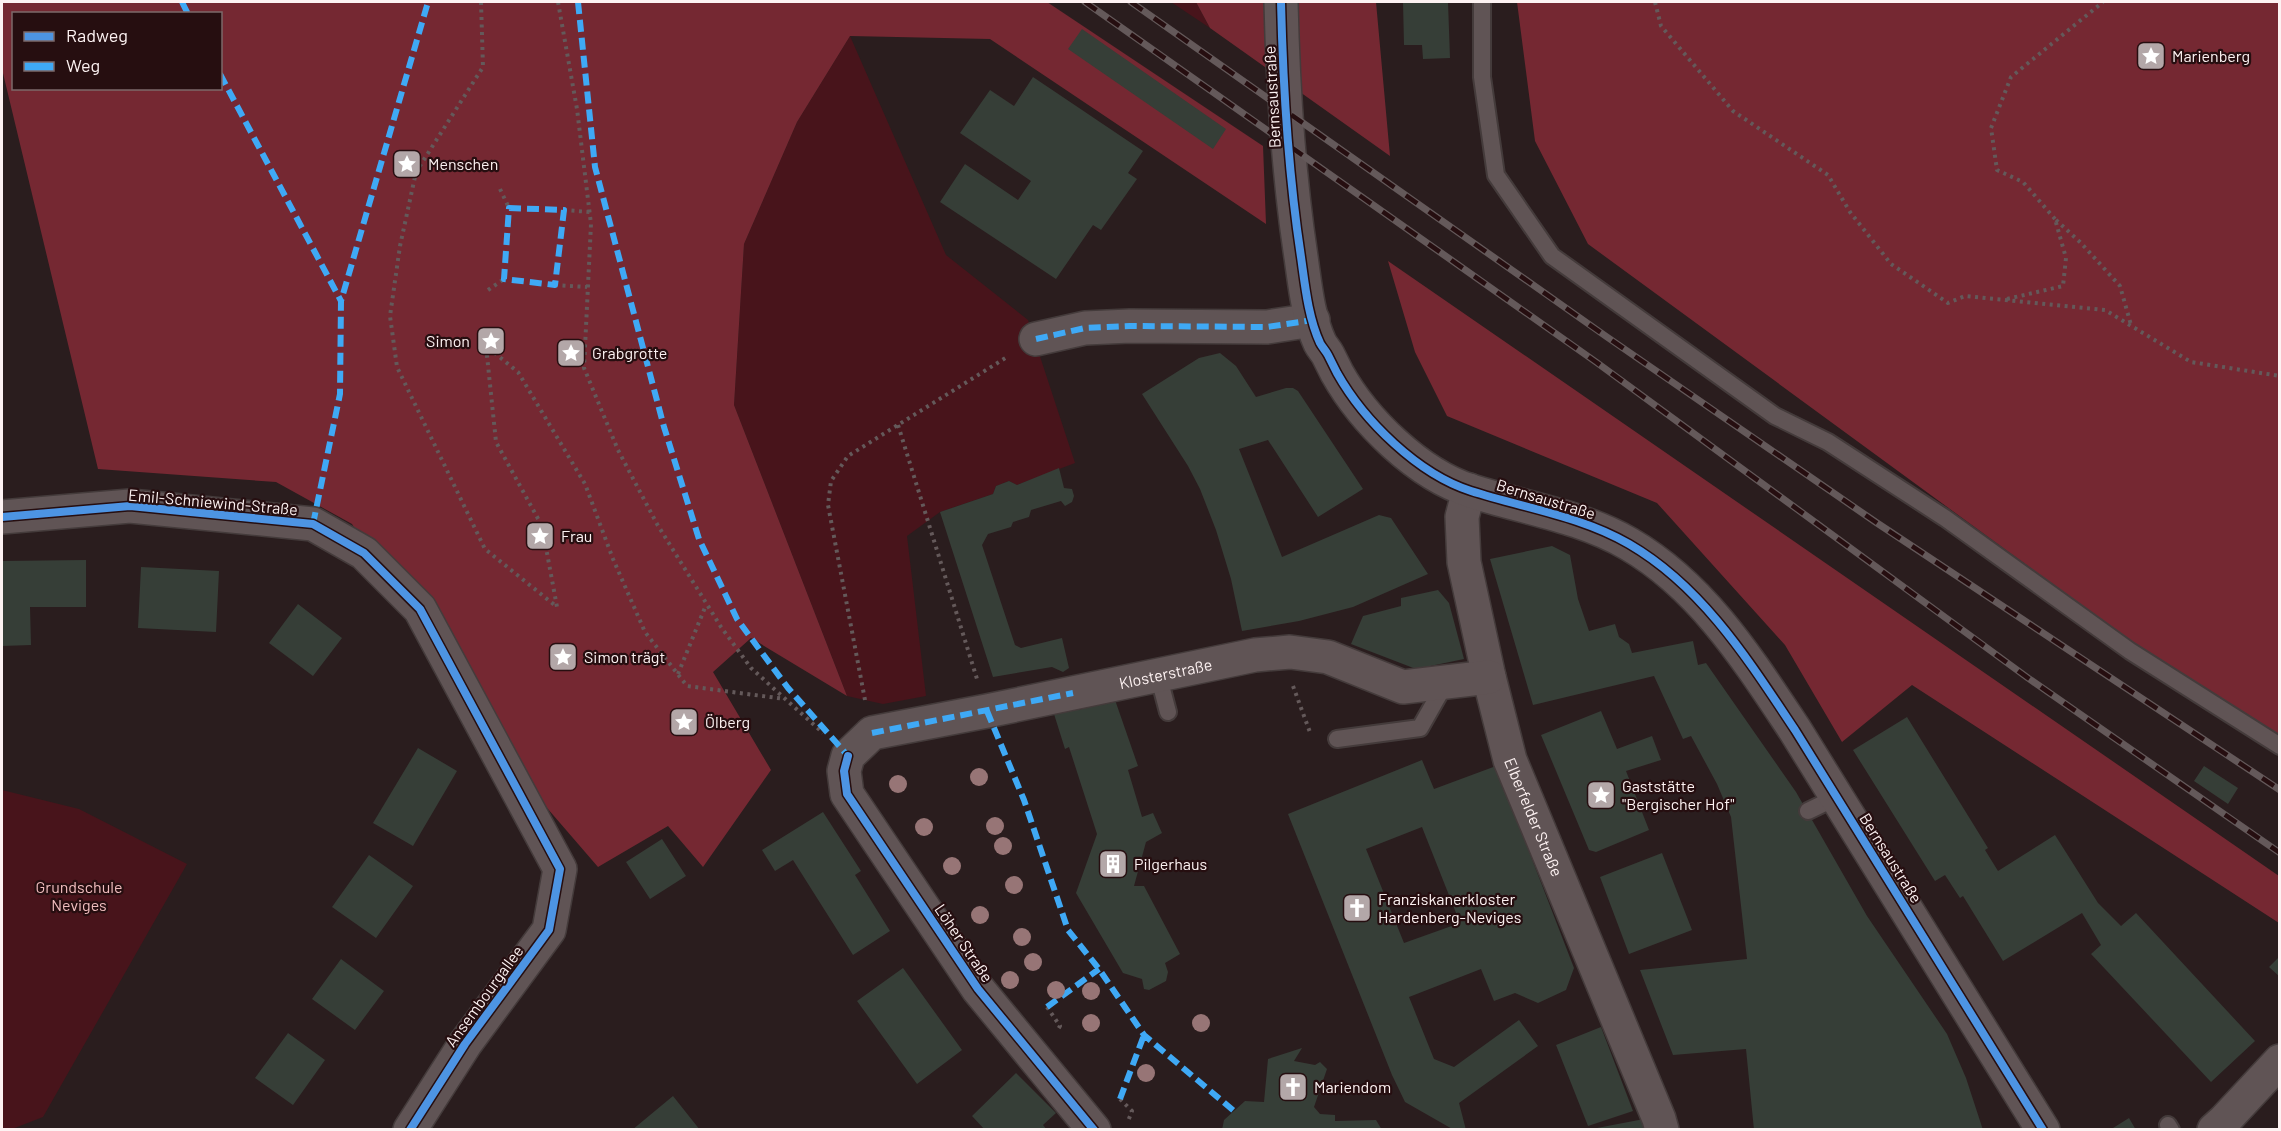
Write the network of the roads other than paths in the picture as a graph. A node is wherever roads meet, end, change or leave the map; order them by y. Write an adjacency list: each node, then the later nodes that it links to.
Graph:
1 (1281, 2): 3 (street, Bernsaustraße)
2 (1482, 2): 12 (lane)
3 (1313, 320): 4 (street); 5 (street, Bernsaustraße)
4 (1036, 339)
5 (1469, 490): 8 (street, Elberfelder Straße); 14 (street, Bernsaustraße)
6 (2, 517): 16 (street, Emil-Schniewind-Straße)
7 (1158, 674): 9 (street, Klosterstraße); 10 (lane); 13 (street, Klosterstraße)
8 (1489, 677): 9 (street, Klosterstraße); 21 (street, Elberfelder Straße)
9 (1445, 684): 11 (lane)
10 (1168, 712)
11 (1337, 739)
12 (2280, 746)
13 (848, 756): 20 (street, Löher Straße)
14 (1837, 796): 15 (lane); 22 (street, Bernsaustraße)
15 (1808, 811)
16 (560, 870): 19 (street, Ansembourgallee)
17 (2280, 1061): 18 (street)
18 (2224, 1127)
19 (410, 1130)
20 (1094, 1130)
21 (1662, 1130)
22 (2043, 1130)

